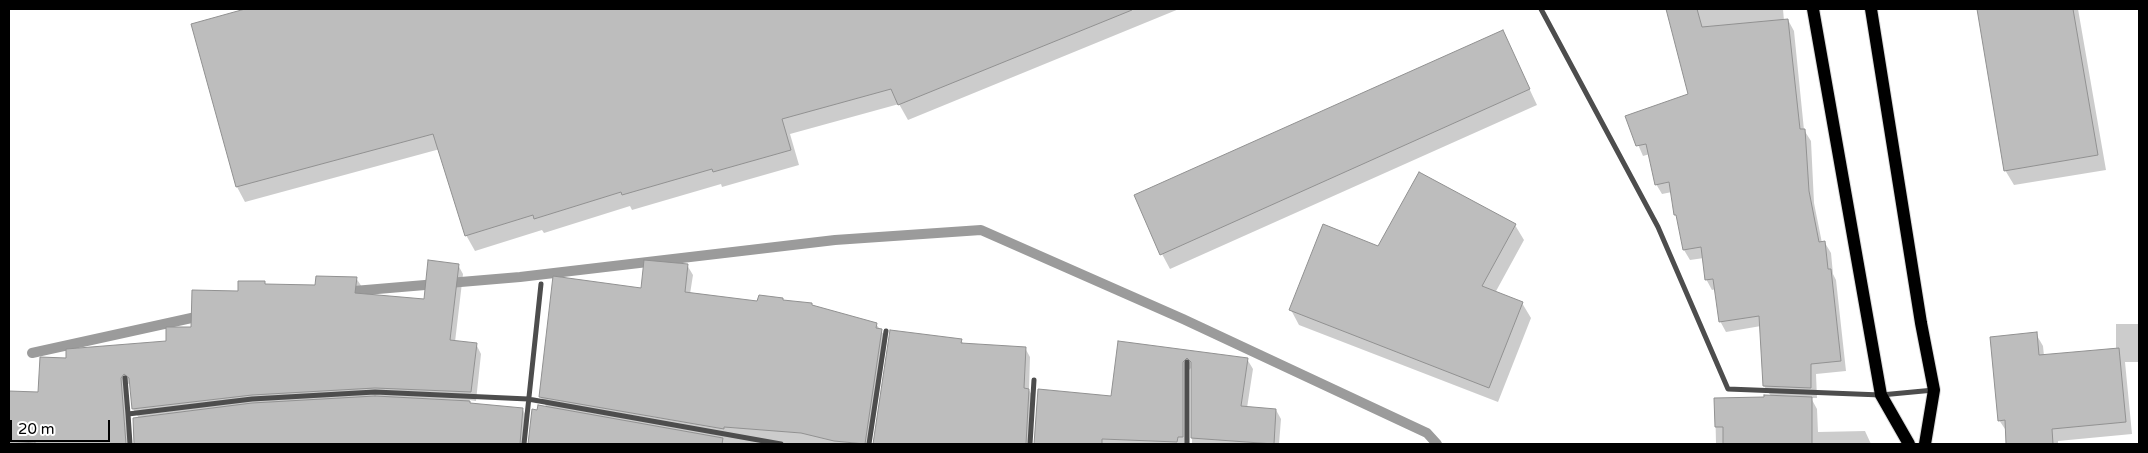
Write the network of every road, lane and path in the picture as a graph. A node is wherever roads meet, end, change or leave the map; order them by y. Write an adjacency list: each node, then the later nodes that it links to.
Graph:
1 (1541, 9): 10 (street)
2 (1813, 9): 10 (main road)
3 (1871, 9): 9 (main road)
4 (541, 284): 11 (street)
5 (886, 330): 16 (street)
6 (1187, 362): 18 (street)
7 (125, 378): 12 (street)
8 (1034, 380): 17 (street)
9 (1934, 390): 10 (street); 20 (main road)
10 (1881, 395): 19 (main road)
11 (528, 399): 12 (street); 14 (street); 15 (street)
12 (128, 414): 13 (street)
13 (130, 444)
14 (524, 444)
15 (781, 444)
16 (869, 444)
17 (1030, 444)
18 (1187, 444)
19 (1908, 444)
20 (1925, 444)

